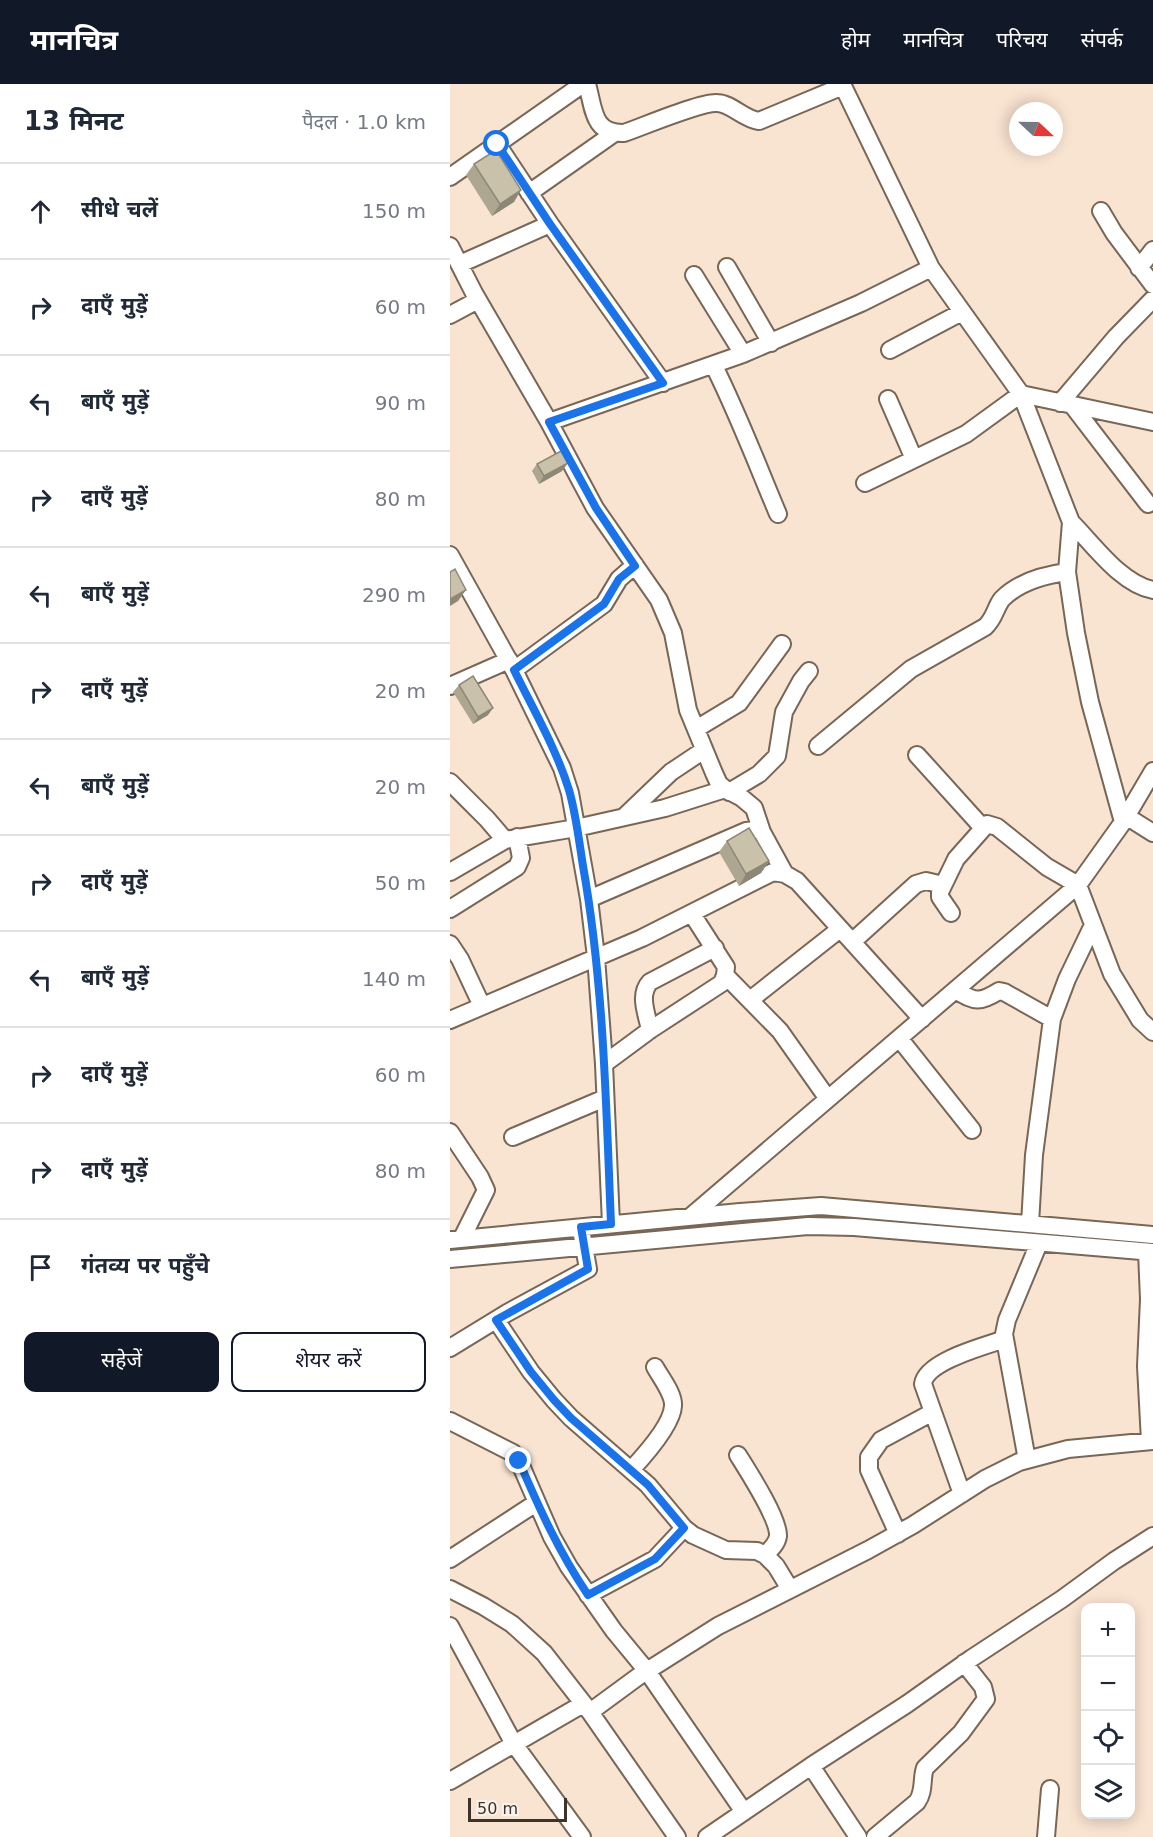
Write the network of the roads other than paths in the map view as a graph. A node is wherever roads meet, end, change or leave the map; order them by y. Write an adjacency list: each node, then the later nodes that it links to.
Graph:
1 (585, 84): 3 (street); 4 (street)
2 (842, 85): 3 (street); 13 (street)
3 (614, 134): 6 (street)
4 (497, 144): 5 (street); 6 (street)
5 (450, 177)
6 (529, 193): 8 (street)
7 (1101, 211): 14 (street)
8 (550, 224): 11 (street); 24 (street)
9 (450, 246): 11 (street)
10 (1153, 250): 14 (street)
11 (459, 264): 17 (street)
12 (727, 267): 20 (street)
13 (931, 268): 18 (street); 20 (street)
14 (1139, 268): 16 (street)
15 (694, 275): 22 (street)
16 (1153, 296): 27 (street)
17 (478, 300): 19 (street); 28 (street)
18 (962, 312): 21 (street); 25 (street)
19 (450, 315)
20 (771, 343): 22 (street)
21 (890, 351)
22 (743, 354): 23 (street)
23 (714, 366): 24 (street); 33 (street)
24 (663, 383): 28 (street)
25 (1021, 394): 27 (street); 30 (street); 34 (street)
26 (888, 399): 30 (street)
27 (1066, 404): 29 (street); 32 (street)
28 (549, 422): 36 (street)
29 (1153, 422)
30 (914, 459): 31 (street)
31 (865, 483)
32 (1148, 504)
33 (778, 514)
34 (1071, 522): 37 (street); 38 (street)
35 (450, 555): 40 (street)
36 (635, 566): 40 (street); 43 (street)
37 (1066, 572): 44 (street); 51 (street)
38 (1153, 590)
39 (782, 644): 43 (street)
40 (512, 665): 42 (street); 52 (street)
41 (809, 671): 49 (street)
42 (450, 686)
43 (696, 729): 45 (street)
44 (818, 746)
45 (704, 750): 49 (street); 50 (street)
46 (917, 755): 53 (street)
47 (1153, 771): 51 (street)
48 (450, 782): 56 (street)
49 (727, 791): 50 (street); 54 (street)
50 (625, 816): 52 (street)
51 (1125, 819): 55 (street); 60 (street)
52 (576, 828): 56 (street); 61 (street)
53 (983, 828): 59 (street); 60 (street)
54 (762, 832): 58 (street); 61 (street)
55 (1153, 833)
56 (511, 838): 57 (street); 62 (street)
57 (450, 872)
58 (785, 874): 64 (street); 66 (street)
59 (943, 885): 63 (street); 67 (street)
60 (1078, 885): 65 (street); 72 (street)
61 (589, 898): 70 (street)
62 (450, 909)
63 (951, 913)
64 (692, 914): 69 (street); 70 (street)
65 (1093, 925): 76 (street); 79 (street)
66 (840, 929): 67 (street); 73 (street)
67 (852, 942): 75 (street)
68 (450, 944): 74 (street)
69 (715, 948): 71 (street); 78 (street)
70 (596, 957): 74 (street); 81 (street)
71 (725, 975): 73 (street); 78 (street)
72 (955, 990): 75 (street); 76 (street)
73 (750, 1000): 83 (street)
74 (482, 1006): 77 (street)
75 (922, 1019): 80 (street)
76 (1052, 1019): 89 (street)
77 (450, 1020)
78 (650, 1030): 81 (street)
79 (1153, 1032)
80 (899, 1038): 83 (street); 84 (street)
81 (604, 1065): 82 (street)
82 (605, 1098): 86 (street); 88 (street)
83 (828, 1099): 87 (street)
84 (972, 1130)
85 (450, 1132): 92 (street)
86 (513, 1137)
87 (690, 1217): 88 (street); 89 (street)
88 (611, 1224): 90 (street)
89 (1030, 1224): 91 (street)
90 (581, 1227): 92 (street); 94 (street)
91 (1153, 1235)
92 (454, 1238)
93 (1039, 1244): 94 (street); 95 (street); 98 (street)
94 (584, 1246): 96 (street); 97 (street)
95 (1150, 1252): 103 (street)
96 (450, 1259)
97 (496, 1320): 99 (street); 106 (street)
98 (1005, 1340): 101 (street); 105 (street)
99 (450, 1348)
100 (655, 1368): 106 (street)
101 (933, 1412): 107 (street); 110 (street)
102 (450, 1421): 108 (street)
103 (1152, 1441): 105 (street)
104 (738, 1455): 112 (street)
105 (1027, 1460): 107 (street)
106 (632, 1470): 109 (street)
107 (962, 1494): 110 (street)
108 (536, 1503): 113 (street); 116 (street)
109 (684, 1528): 112 (street); 116 (street)
110 (898, 1534): 115 (street)
111 (1153, 1536): 118 (street)
112 (765, 1555): 115 (street)
113 (450, 1559)
114 (450, 1589): 120 (street)
115 (790, 1589): 119 (street)
116 (588, 1595): 119 (street)
117 (450, 1626): 121 (street)
118 (964, 1663): 122 (street); 130 (street)
119 (647, 1671): 120 (street); 125 (street)
120 (586, 1708): 121 (street); 127 (street)
121 (514, 1744): 123 (street); 126 (street)
122 (811, 1766): 125 (street); 129 (street)
123 (450, 1781)
124 (1050, 1789): 131 (street)
125 (744, 1812): 128 (street)
126 (582, 1837)
127 (677, 1837)
128 (707, 1837)
129 (858, 1837)
130 (875, 1837)
131 (1046, 1837)

